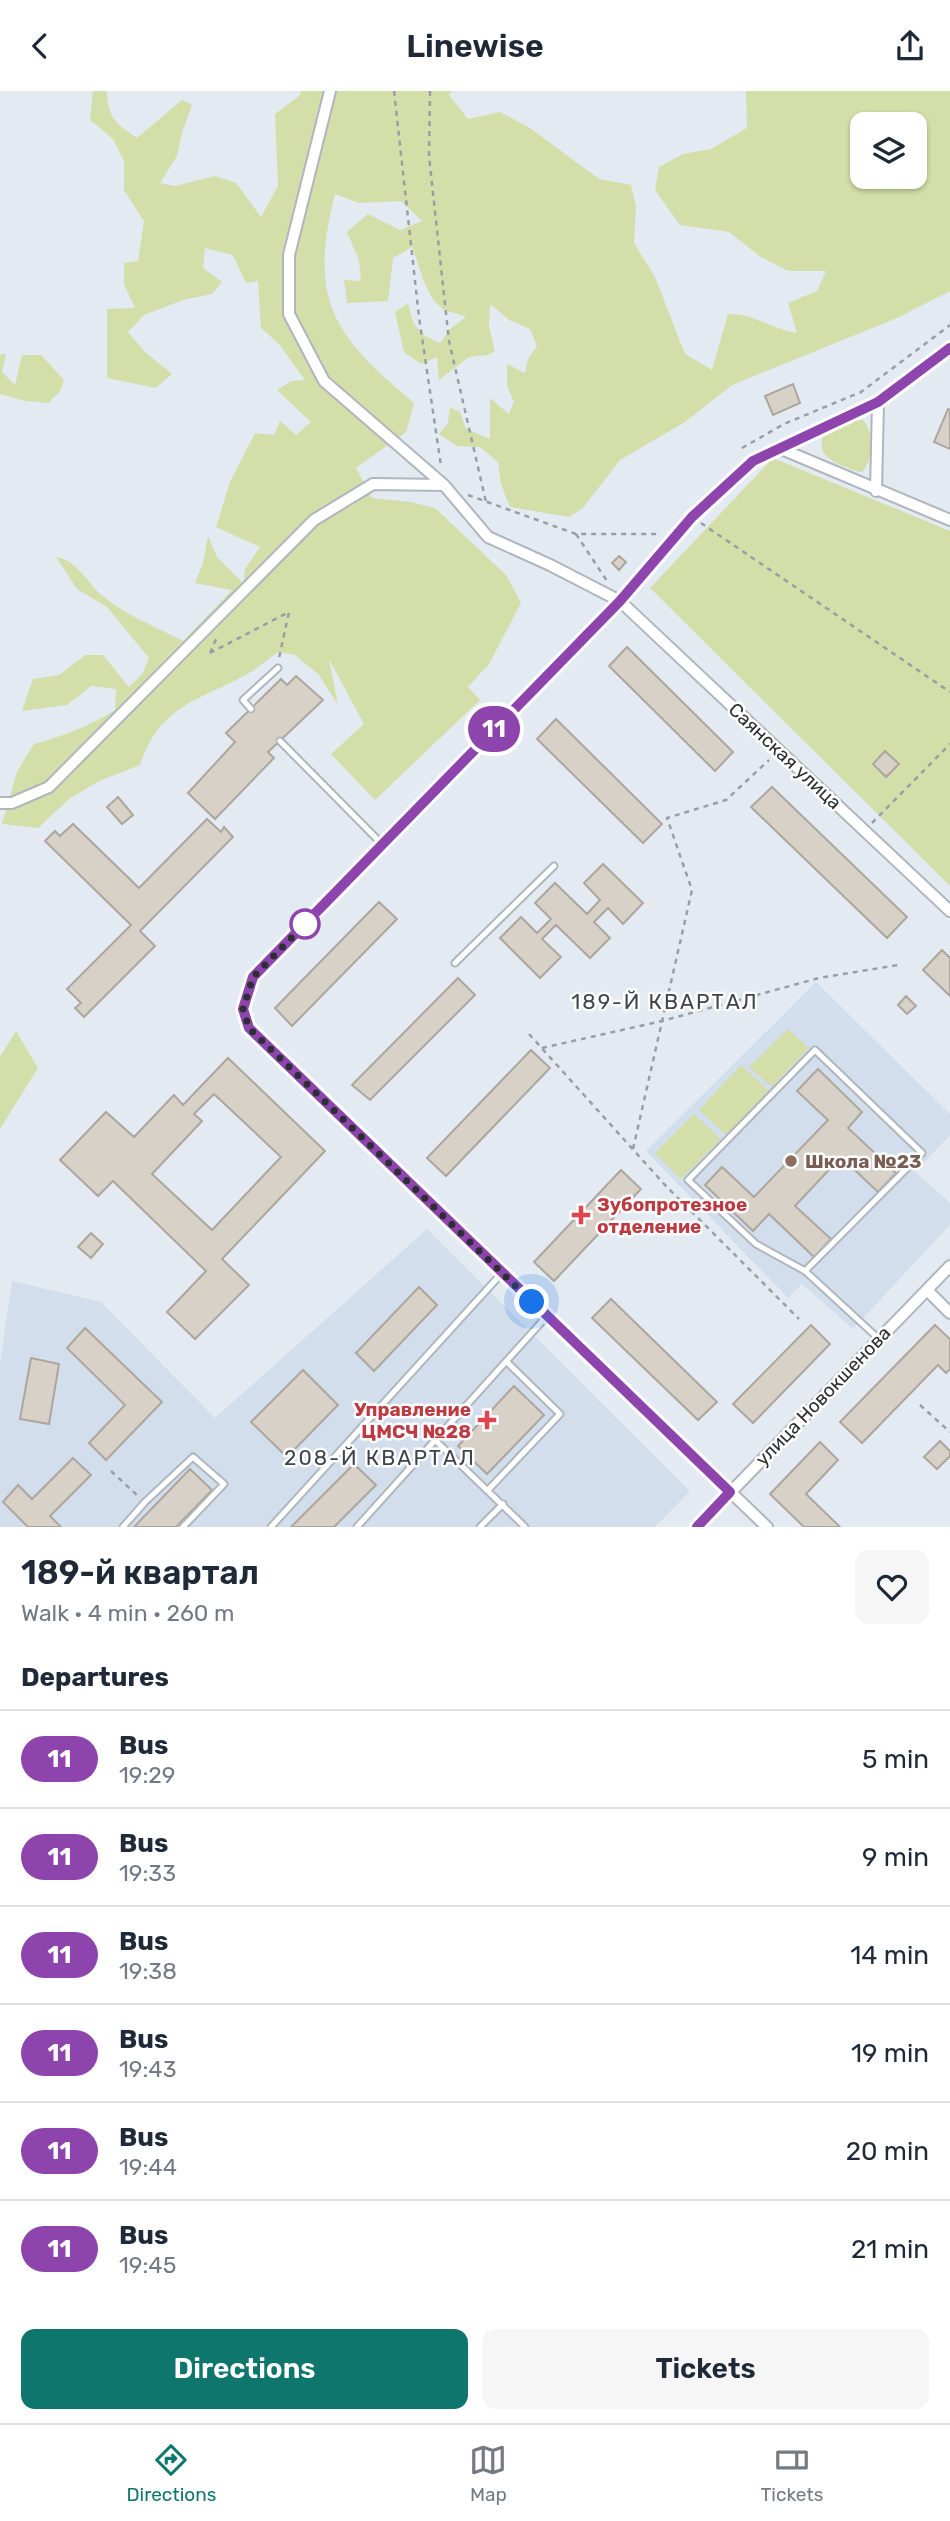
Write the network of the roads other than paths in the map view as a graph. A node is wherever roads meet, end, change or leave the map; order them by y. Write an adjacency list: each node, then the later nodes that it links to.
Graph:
1 (330, 91): 5 (street, Саянская улица)
2 (950, 348): 3 (street)
3 (878, 402): 4 (street); 6 (street)
4 (779, 448): 6 (street); 8 (street)
5 (444, 485): 8 (street, Саянская улица); 12 (street)
6 (876, 491): 7 (street)
7 (950, 520)
8 (620, 601): 13 (street); 15 (street, Саянская улица)
9 (278, 668): 10 (lane)
10 (251, 709)
11 (280, 741): 13 (lane)
12 (0, 803)
13 (382, 844): 19 (street)
14 (554, 866): 16 (lane)
15 (950, 911)
16 (455, 963)
17 (950, 1266): 20 (street, улица Новокшенова)
18 (805, 1271): 18 (lane); 23 (lane)
19 (503, 1273): 22 (street); 31 (lane)
20 (927, 1290): 21 (street); 23 (street, улица Новокшенова)
21 (950, 1313)
22 (547, 1316): 24 (lane); 27 (street)
23 (879, 1339): 27 (street, улица Новокшенова)
24 (507, 1362): 25 (lane); 26 (lane)
25 (436, 1441): 26 (lane); 32 (lane)
26 (488, 1490): 28 (lane)
27 (730, 1492): 35 (street, улица Новокшенова); 36 (street)
28 (503, 1504): 33 (lane); 34 (lane)
29 (123, 1527): 30 (lane)
30 (183, 1527)
31 (271, 1527)
32 (357, 1527)
33 (480, 1527)
34 (524, 1527)
35 (697, 1527)
36 (767, 1527)

